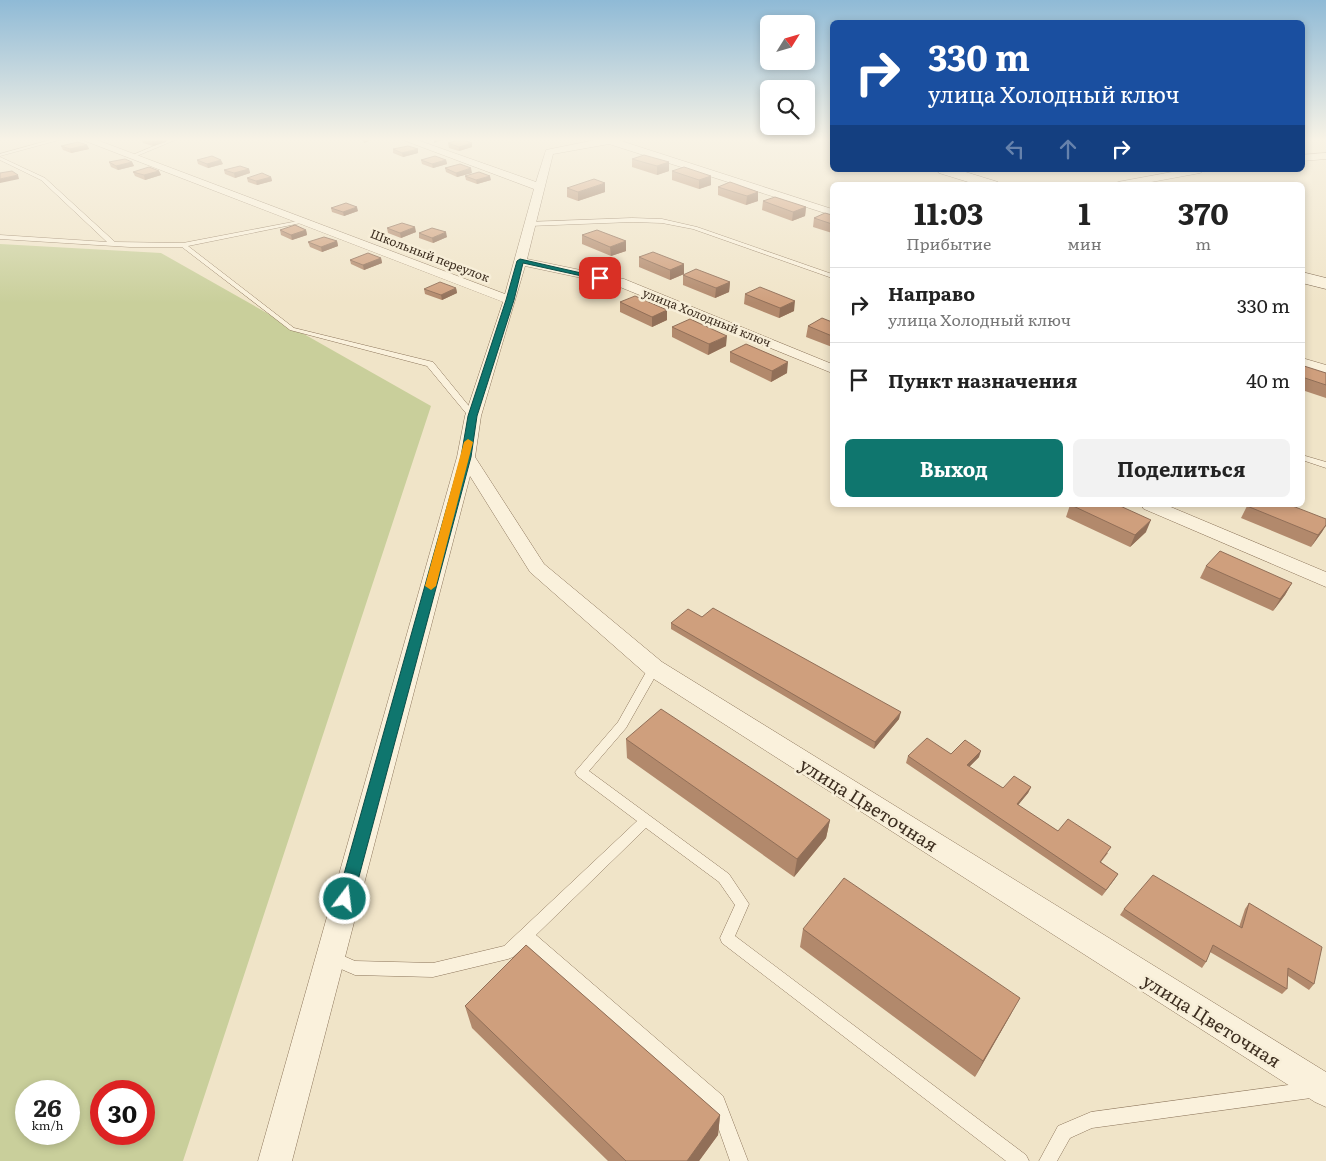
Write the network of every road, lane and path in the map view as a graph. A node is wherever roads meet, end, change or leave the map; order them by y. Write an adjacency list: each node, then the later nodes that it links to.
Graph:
1 (59, 194): 9 (lane)
2 (229, 194): 6 (street, Школьный переулок)
3 (537, 194): 7 (street)
4 (776, 194): 5 (street)
5 (830, 211)
6 (301, 221): 10 (lane); 15 (street, Школьный переулок)
7 (529, 224): 11 (street); 12 (lane)
8 (0, 237): 9 (lane)
9 (113, 244): 10 (lane)
10 (183, 245): 19 (lane)
11 (520, 261): 15 (street); 17 (street, улица Холодный ключ)
12 (830, 275)
13 (1305, 278): 14 (street)
14 (1326, 284)
15 (510, 300): 19 (street)
16 (1305, 363): 18 (street)
17 (830, 368)
18 (1326, 370)
19 (473, 416): 20 (street)
20 (466, 457): 25 (street, улица Цветочная); 28 (street)
21 (1305, 458): 22 (lane)
22 (1326, 465)
23 (1155, 507): 24 (street)
24 (1326, 580)
25 (654, 668): 26 (lane); 29 (street, улица Цветочная)
26 (646, 820): 27 (lane); 32 (lane)
27 (525, 935): 28 (lane); 31 (lane)
28 (329, 957): 30 (street)
29 (1324, 1090): 33 (lane)
30 (275, 1161)
31 (739, 1161)
32 (1020, 1161)
33 (1048, 1161)

